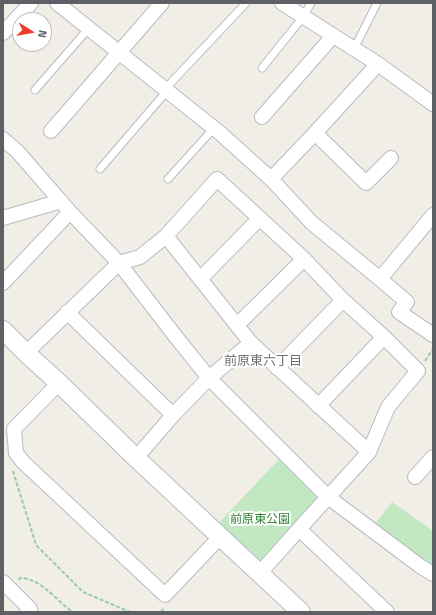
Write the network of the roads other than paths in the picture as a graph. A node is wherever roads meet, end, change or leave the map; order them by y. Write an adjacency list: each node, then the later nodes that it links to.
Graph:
1 (31, 3): 10 (street)
2 (57, 3): 9 (street)
3 (162, 3): 13 (street)
4 (246, 3): 17 (lane)
5 (283, 3): 8 (street)
6 (310, 3): 8 (lane)
7 (378, 3): 12 (lane)
8 (303, 17): 11 (street); 15 (lane)
9 (89, 28): 13 (street); 16 (lane)
10 (3, 33)
11 (333, 36): 12 (street); 19 (street)
12 (354, 48): 14 (street)
13 (119, 52): 17 (street); 21 (street)
14 (378, 64): 18 (street); 22 (street)
15 (262, 68)
16 (35, 90)
17 (166, 90): 20 (street); 25 (lane)
18 (433, 104)
19 (262, 117)
20 (214, 128): 26 (lane); 27 (street)
21 (51, 131)
22 (315, 133): 24 (street); 27 (street)
23 (3, 139): 28 (street)
24 (391, 158)
25 (100, 169)
26 (168, 179)
27 (271, 180): 37 (street)
28 (61, 201): 29 (street); 31 (street)
29 (70, 212): 35 (street); 38 (street)
30 (433, 215): 37 (street)
31 (3, 218)
32 (260, 218): 33 (street); 34 (street); 36 (street)
33 (166, 236): 35 (street); 36 (street)
34 (304, 259): 39 (street); 41 (street)
35 (119, 263): 40 (street); 48 (street)
36 (200, 279): 41 (street)
37 (380, 279): 43 (street)
38 (3, 283)
39 (342, 300): 44 (street); 47 (street)
40 (67, 312): 46 (street); 51 (street)
41 (237, 325): 45 (street)
42 (3, 330): 46 (street)
43 (433, 335)
44 (384, 337): 50 (street); 52 (street)
45 (251, 343): 47 (street); 48 (street)
46 (26, 353): 49 (street)
47 (278, 368): 50 (street)
48 (209, 378): 51 (street); 56 (street)
49 (59, 383): 54 (street); 58 (street)
50 (318, 406): 52 (street)
51 (173, 415): 54 (street)
52 (369, 452): 56 (street)
53 (433, 457): 55 (street)
54 (136, 458): 58 (street)
55 (415, 477)
56 (328, 497): 57 (street); 60 (street)
57 (299, 529): 59 (street); 64 (street)
58 (221, 536): 59 (street)
59 (260, 573): 63 (street)
60 (433, 574)
61 (3, 582): 62 (street)
62 (27, 612)
63 (301, 612)
64 (387, 612)

